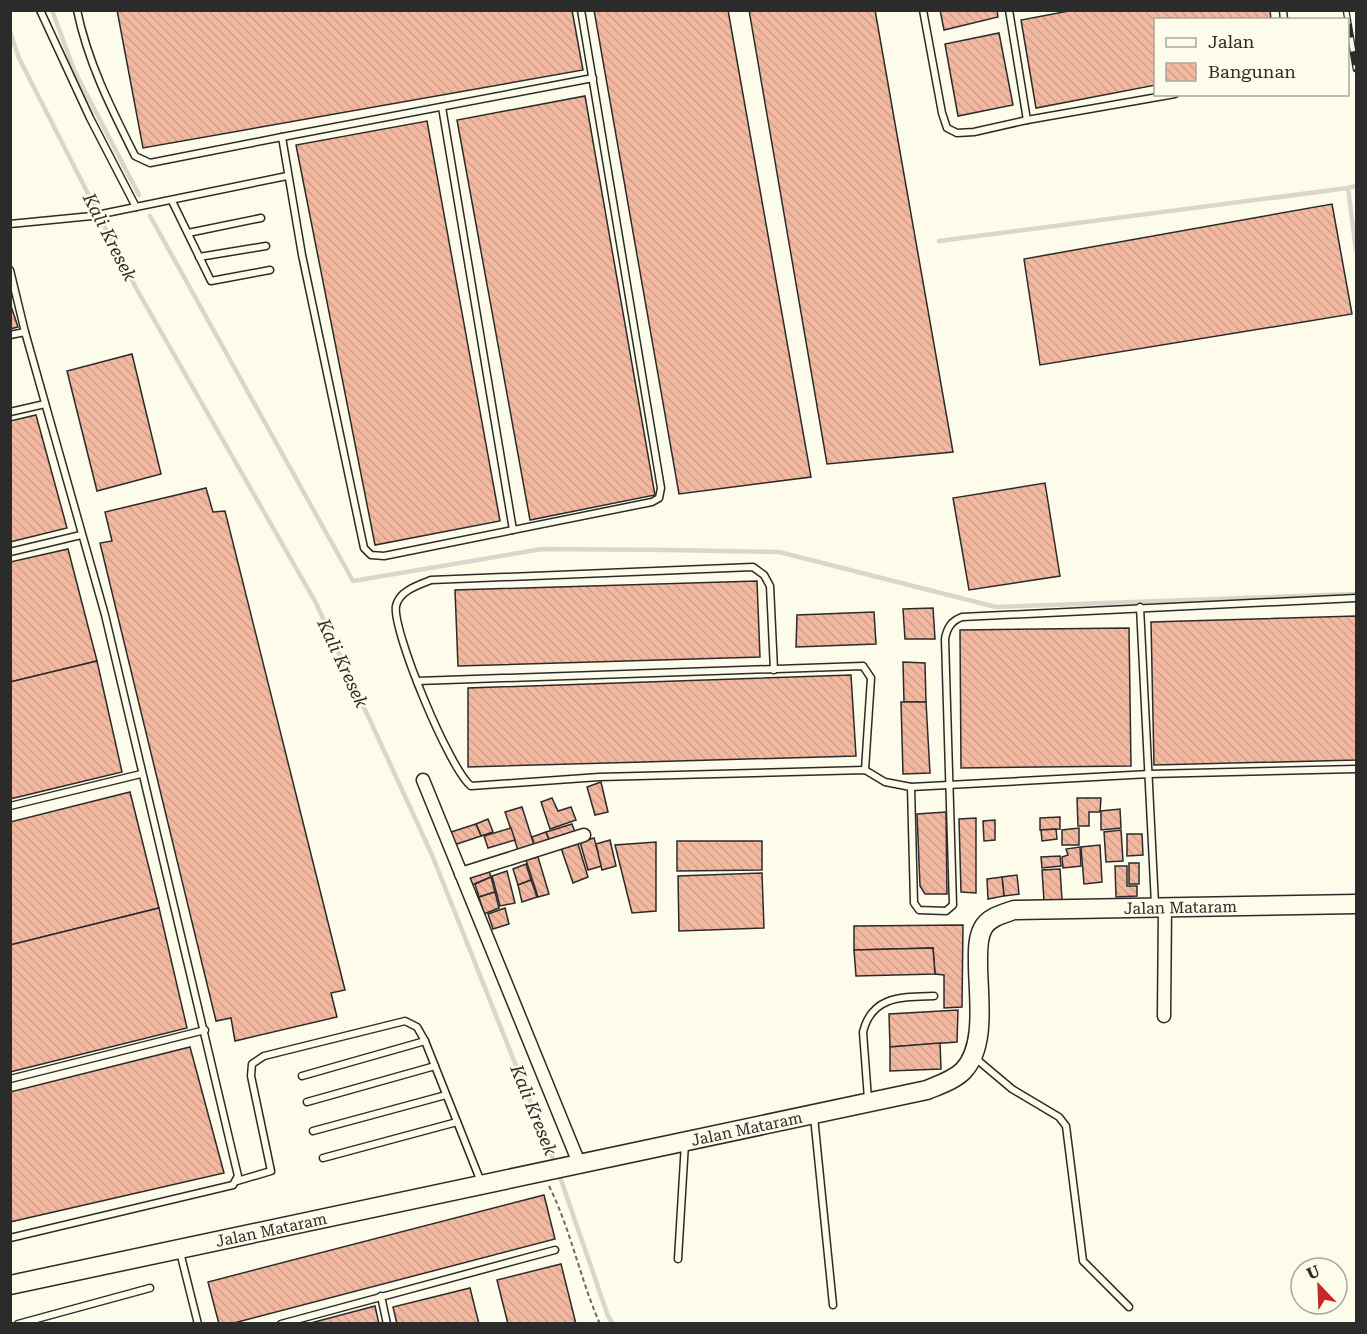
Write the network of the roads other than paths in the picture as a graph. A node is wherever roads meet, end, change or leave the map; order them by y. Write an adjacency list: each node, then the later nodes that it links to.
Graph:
1 (40, 10): 13 (lane)
2 (77, 10): 10 (lane)
3 (581, 10): 6 (lane)
4 (923, 10): 9 (lane)
5 (1009, 10): 9 (lane)
6 (593, 78): 8 (lane); 25 (lane)
7 (1164, 96): 9 (lane)
8 (442, 107): 10 (lane); 25 (lane)
9 (1027, 120)
10 (282, 137): 11 (lane)
11 (287, 176): 12 (lane); 25 (lane)
12 (172, 201): 13 (lane); 16 (lane)
13 (136, 207): 15 (lane)
14 (261, 218): 16 (lane)
15 (10, 224)
16 (188, 233): 18 (lane)
17 (266, 246): 18 (lane)
18 (199, 257): 20 (lane)
19 (10, 270): 21 (lane)
20 (270, 270)
21 (25, 332): 22 (lane); 23 (lane)
22 (10, 335)
23 (45, 404): 24 (lane); 26 (lane)
24 (10, 412)
25 (513, 530)
26 (81, 535): 27 (lane); 34 (lane)
27 (10, 552)
28 (1356, 598): 29 (lane)
29 (1140, 607): 35 (lane); 37 (lane)
30 (774, 670): 31 (lane); 31 (lane); 32 (lane)
31 (417, 681): 32 (lane)
32 (865, 770): 38 (lane)
33 (1356, 770): 35 (lane)
34 (141, 774): 39 (lane); 46 (lane)
35 (1150, 774): 37 (lane); 43 (lane)
36 (423, 780): 41 (street)
37 (951, 784): 38 (lane); 38 (lane)
38 (910, 787)
39 (10, 806)
40 (584, 835): 41 (street)
41 (461, 874): 60 (street)
42 (1356, 904): 43 (main road, Jalan Mataram)
43 (1160, 908): 45 (street); 48 (main road, Jalan Mataram)
44 (934, 996): 54 (lane)
45 (1164, 1016)
46 (205, 1030): 51 (lane); 61 (lane)
47 (425, 1041): 49 (lane); 50 (lane); 61 (lane)
48 (973, 1056): 54 (main road, Jalan Mataram); 71 (lane)
49 (435, 1066): 52 (lane); 53 (lane)
50 (302, 1076)
51 (10, 1079)
52 (446, 1095): 56 (lane); 57 (lane)
53 (307, 1102)
54 (868, 1102): 55 (main road, Jalan Mataram)
55 (814, 1113): 58 (main road, Jalan Mataram); 70 (lane)
56 (457, 1122): 59 (lane); 62 (lane)
57 (314, 1131)
58 (685, 1140): 60 (main road, Jalan Mataram); 66 (lane)
59 (323, 1158)
60 (576, 1163): 62 (main road, Jalan Mataram)
61 (237, 1181): 63 (lane)
62 (481, 1183): 64 (main road, Jalan Mataram)
63 (10, 1238)
64 (179, 1248): 67 (main road, Jalan Mataram); 73 (lane)
65 (555, 1250): 69 (lane)
66 (678, 1259)
67 (10, 1285)
68 (150, 1288): 72 (lane)
69 (381, 1296): 74 (lane); 75 (lane)
70 (833, 1305)
71 (1129, 1307)
72 (18, 1323)
73 (198, 1323)
74 (280, 1323)
75 (387, 1323)

